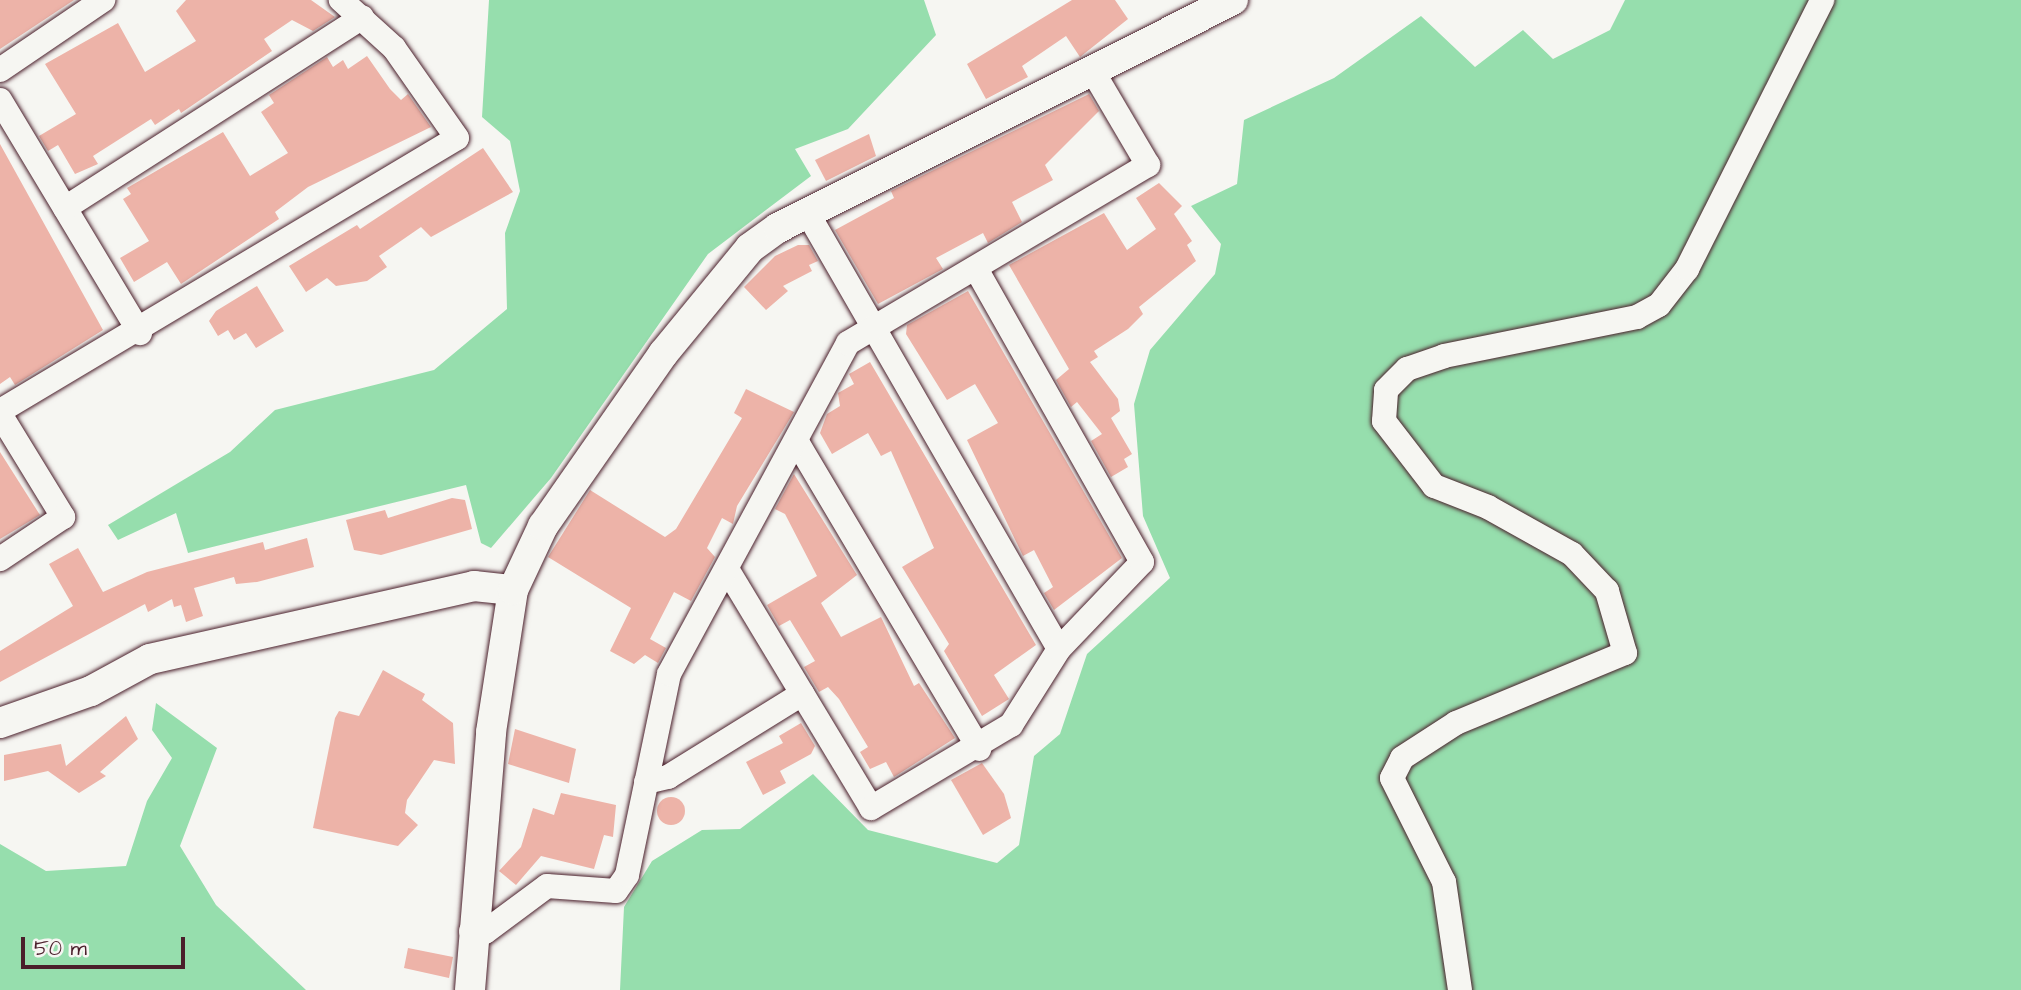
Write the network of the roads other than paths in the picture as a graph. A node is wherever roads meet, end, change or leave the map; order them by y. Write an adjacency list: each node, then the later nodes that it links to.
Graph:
1 (103, 0): 6 (street)
2 (341, 0): 5 (street)
3 (1233, 0): 7 (street)
4 (1822, 0): 26 (street)
5 (362, 17): 9 (street); 13 (street)
6 (0, 70)
7 (1091, 70): 10 (street); 11 (street)
8 (0, 100): 9 (street)
9 (65, 208): 13 (street)
10 (807, 212): 12 (street); 18 (street)
11 (976, 268): 12 (street); 19 (street)
12 (871, 330): 15 (street); 19 (street)
13 (140, 333): 14 (street)
14 (0, 412): 16 (street)
15 (797, 442): 17 (street); 22 (street)
16 (0, 559)
17 (727, 569): 20 (street); 23 (street)
18 (513, 590): 21 (street); 24 (street)
19 (1059, 649): 22 (street)
20 (802, 694): 22 (street); 23 (street)
21 (0, 723)
22 (979, 749)
23 (646, 782): 24 (street)
24 (471, 930): 25 (street)
25 (470, 990)
26 (1460, 990)

